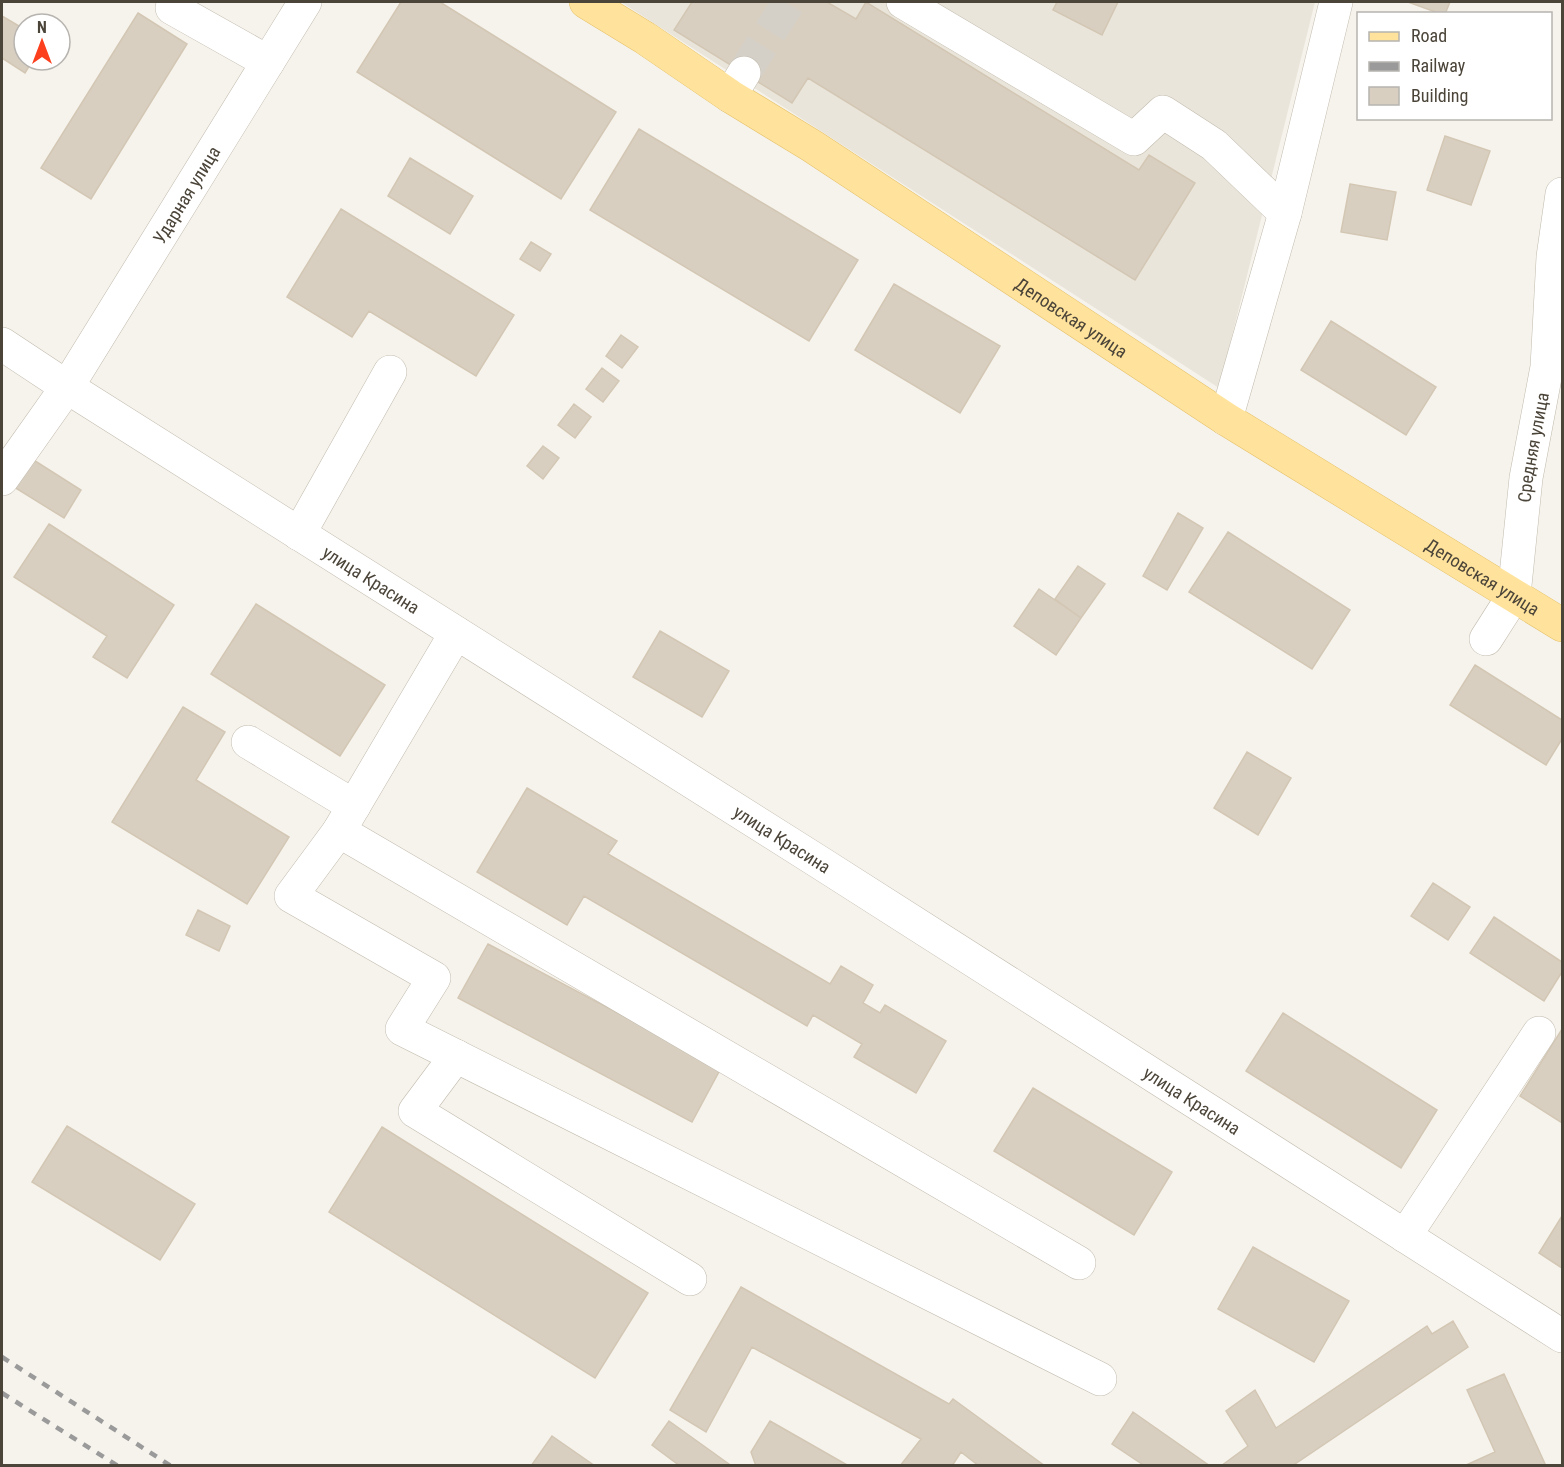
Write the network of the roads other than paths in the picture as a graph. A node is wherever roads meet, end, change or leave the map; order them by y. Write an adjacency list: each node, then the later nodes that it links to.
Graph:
1 (305, 2): 6 (street, Ударная улица)
2 (586, 2): 12 (main road, Деповская улица)
3 (903, 2): 8 (street)
4 (1336, 2): 8 (street)
5 (172, 8): 6 (street)
6 (268, 62): 11 (street, Ударная улица)
7 (1563, 194): 15 (street, Средняя улица)
8 (1285, 213): 12 (street)
9 (2, 344): 11 (street, улица Красина)
10 (390, 372): 14 (street)
11 (67, 387): 13 (street, Ударная улица); 14 (street, улица Красина)
12 (1226, 419): 15 (main road, Деповская улица)
13 (2, 479)
14 (299, 534): 17 (street, улица Красина)
15 (1514, 595): 16 (main road, Деповская улица); 18 (street)
16 (1563, 625)
17 (456, 633): 20 (street); 23 (street, улица Красина)
18 (1486, 639)
19 (248, 742): 20 (street)
20 (346, 818): 22 (street); 24 (street)
21 (1539, 1033): 23 (street)
22 (456, 1056): 25 (street); 27 (street)
23 (1405, 1236): 26 (street, улица Красина)
24 (1079, 1263)
25 (690, 1279)
26 (1563, 1336)
27 (1100, 1379)

